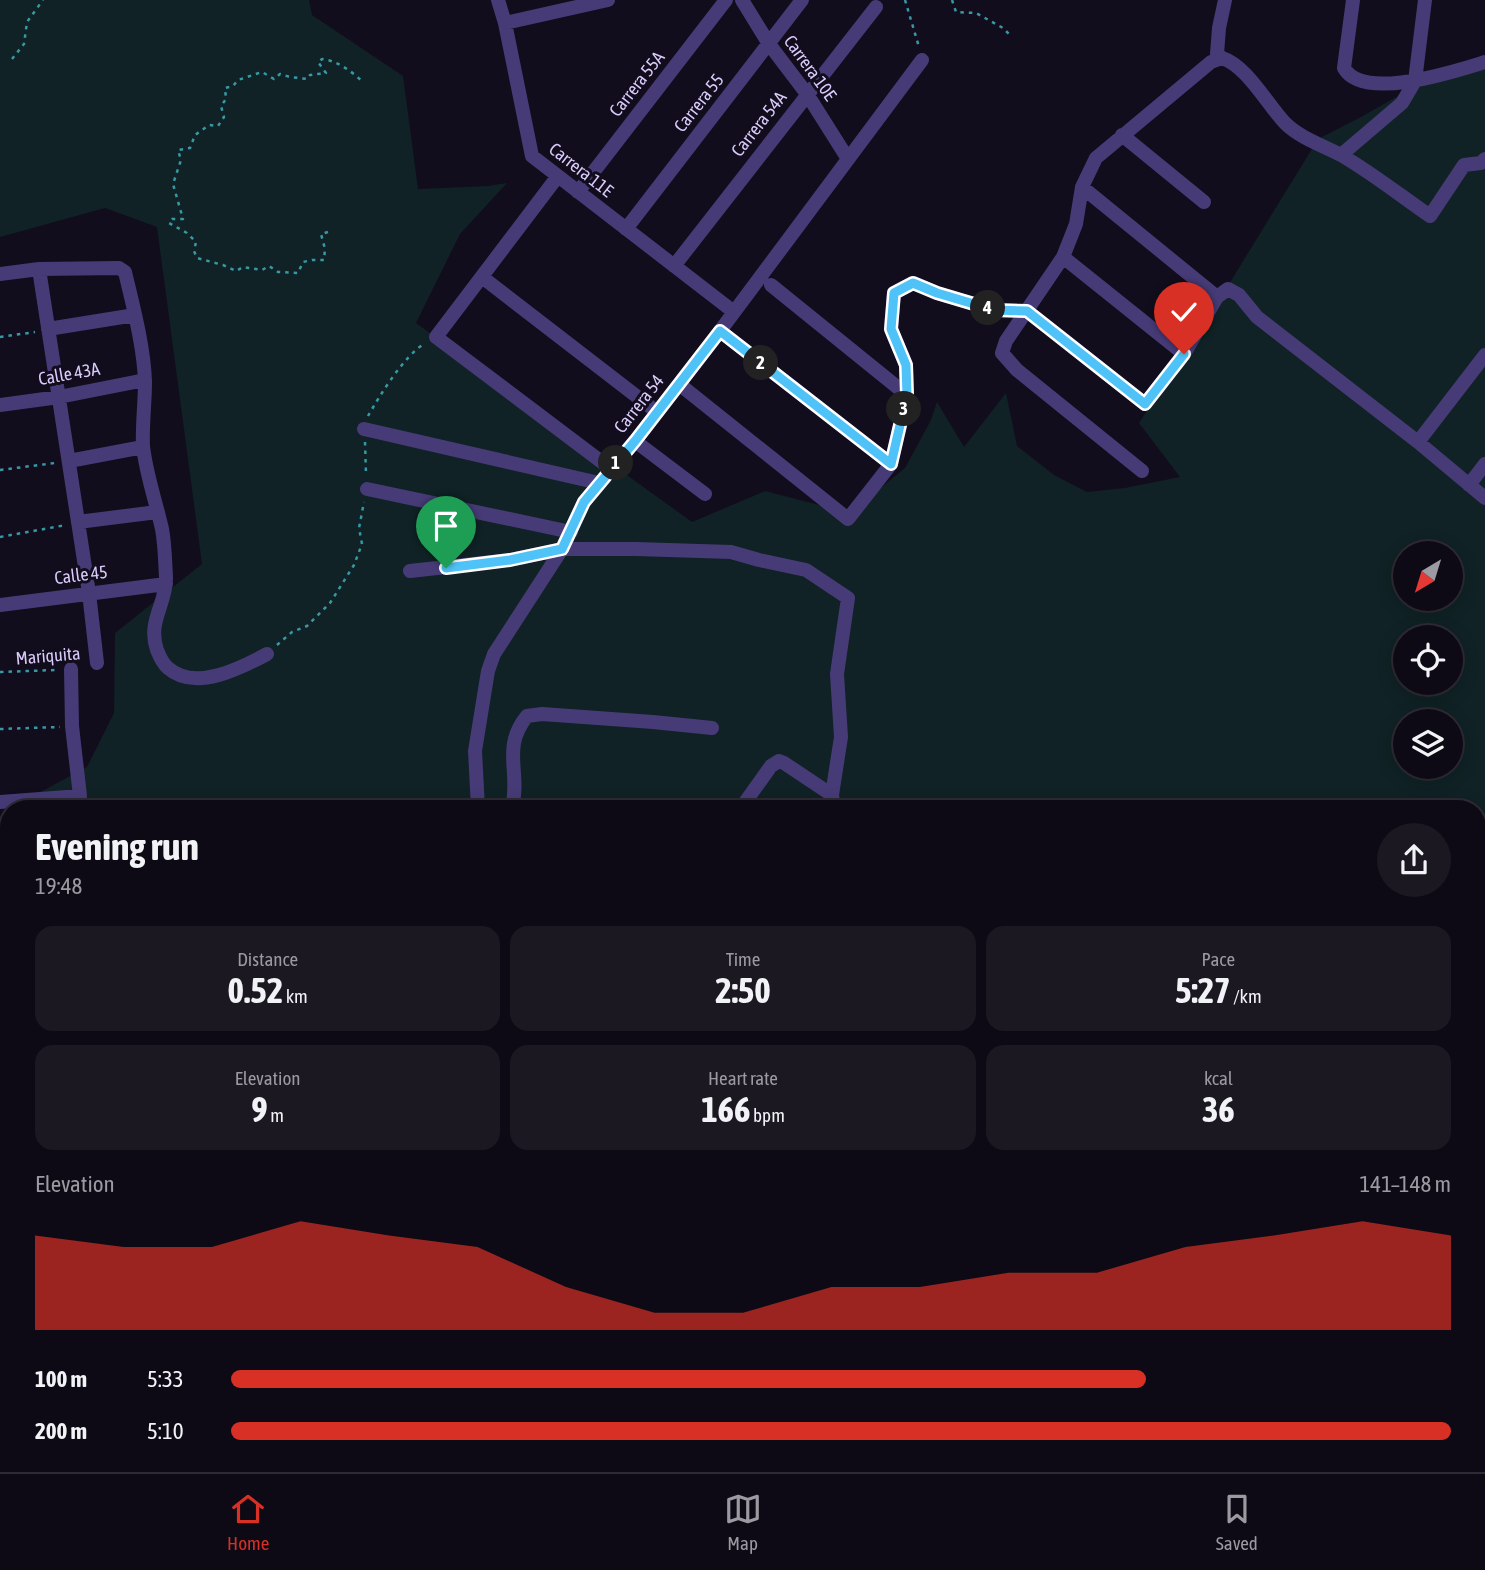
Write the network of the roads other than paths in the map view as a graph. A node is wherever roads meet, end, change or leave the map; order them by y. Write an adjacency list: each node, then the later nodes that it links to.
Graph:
1 (498, 0): 10 (street, Carrera 11E)
2 (608, 0): 10 (street)
3 (726, 0): 23 (street, Carrera 55A)
4 (742, 0): 11 (street, Carrera 10E)
5 (802, 0): 11 (street, Carrera 55)
6 (1225, 0): 12 (street)
7 (1353, 0): 15 (street)
8 (1425, 0): 15 (street)
9 (876, 7): 16 (street, Carrera 54A)
10 (505, 23): 21 (street, Carrera 11E)
11 (769, 44): 16 (street, Carrera 10E); 25 (street, Carrera 55)
12 (1222, 58): 17 (street); 18 (street)
13 (922, 60): 19 (street, Carrera 54)
14 (1485, 62): 15 (street)
15 (1415, 81): 18 (street)
16 (807, 94): 19 (street, Carrera 10E); 27 (street, Carrera 54A)
17 (1122, 135): 22 (street); 24 (street)
18 (1341, 155): 20 (street)
19 (848, 159): 34 (street, Carrera 54)
20 (1484, 163)
21 (558, 176): 23 (street, Carrera 11E); 30 (street)
22 (1082, 187): 26 (street); 32 (street)
23 (578, 192): 25 (street, Carrera 11E)
24 (1205, 202)
25 (626, 229): 27 (street, Carrera 11E)
26 (1063, 257): 33 (street); 38 (street)
27 (674, 266): 34 (street, Carrera 11E)
28 (39, 269): 29 (street); 35 (street); 36 (street)
29 (0, 274)
30 (482, 277): 45 (street); 53 (street)
31 (771, 285): 42 (street)
32 (1217, 297): 38 (street); 48 (street)
33 (1027, 311): 38 (street); 42 (street); 54 (street)
34 (734, 312): 37 (street, Carrera 54)
35 (135, 315): 36 (street); 40 (street)
36 (48, 329): 43 (street)
37 (720, 331): 41 (street, Carrera 54); 51 (street)
38 (1184, 354)
39 (1485, 355): 48 (street)
40 (145, 380): 43 (street, Calle 43A); 49 (street)
41 (679, 384): 45 (street, Carrera 54); 51 (street)
42 (907, 395): 51 (street)
43 (59, 397): 44 (street, Calle 43A); 50 (street)
44 (0, 405)
45 (657, 412): 47 (street, Carrera 54)
46 (364, 429): 55 (street)
47 (635, 441): 53 (street, Carrera 54); 58 (street)
48 (1418, 442): 56 (street)
49 (143, 447): 50 (street); 60 (street)
50 (69, 461): 61 (street)
51 (891, 464)
52 (1485, 464): 56 (street)
53 (611, 468): 55 (street, Carrera 54)
54 (1142, 471)
55 (599, 483): 62 (street, Carrera 54)
56 (1469, 485): 59 (street)
57 (367, 489): 62 (street)
58 (705, 494)
59 (1485, 498)
60 (157, 512): 61 (street); 65 (street)
61 (78, 523): 66 (street)
62 (571, 532): 63 (street, Carrera 54)
63 (562, 549): 64 (street); 73 (street, Carrera 54); 77 (street)
64 (410, 571)
65 (166, 584): 66 (street, Calle 45); 68 (street)
66 (89, 593): 67 (street, Calle 45); 69 (street)
67 (0, 605)
68 (267, 654)
69 (97, 663)
70 (71, 669): 72 (street)
71 (712, 728): 74 (street)
72 (27, 800)
73 (478, 800)
74 (514, 800)
75 (747, 800): 76 (street)
76 (830, 800)
77 (833, 800)

